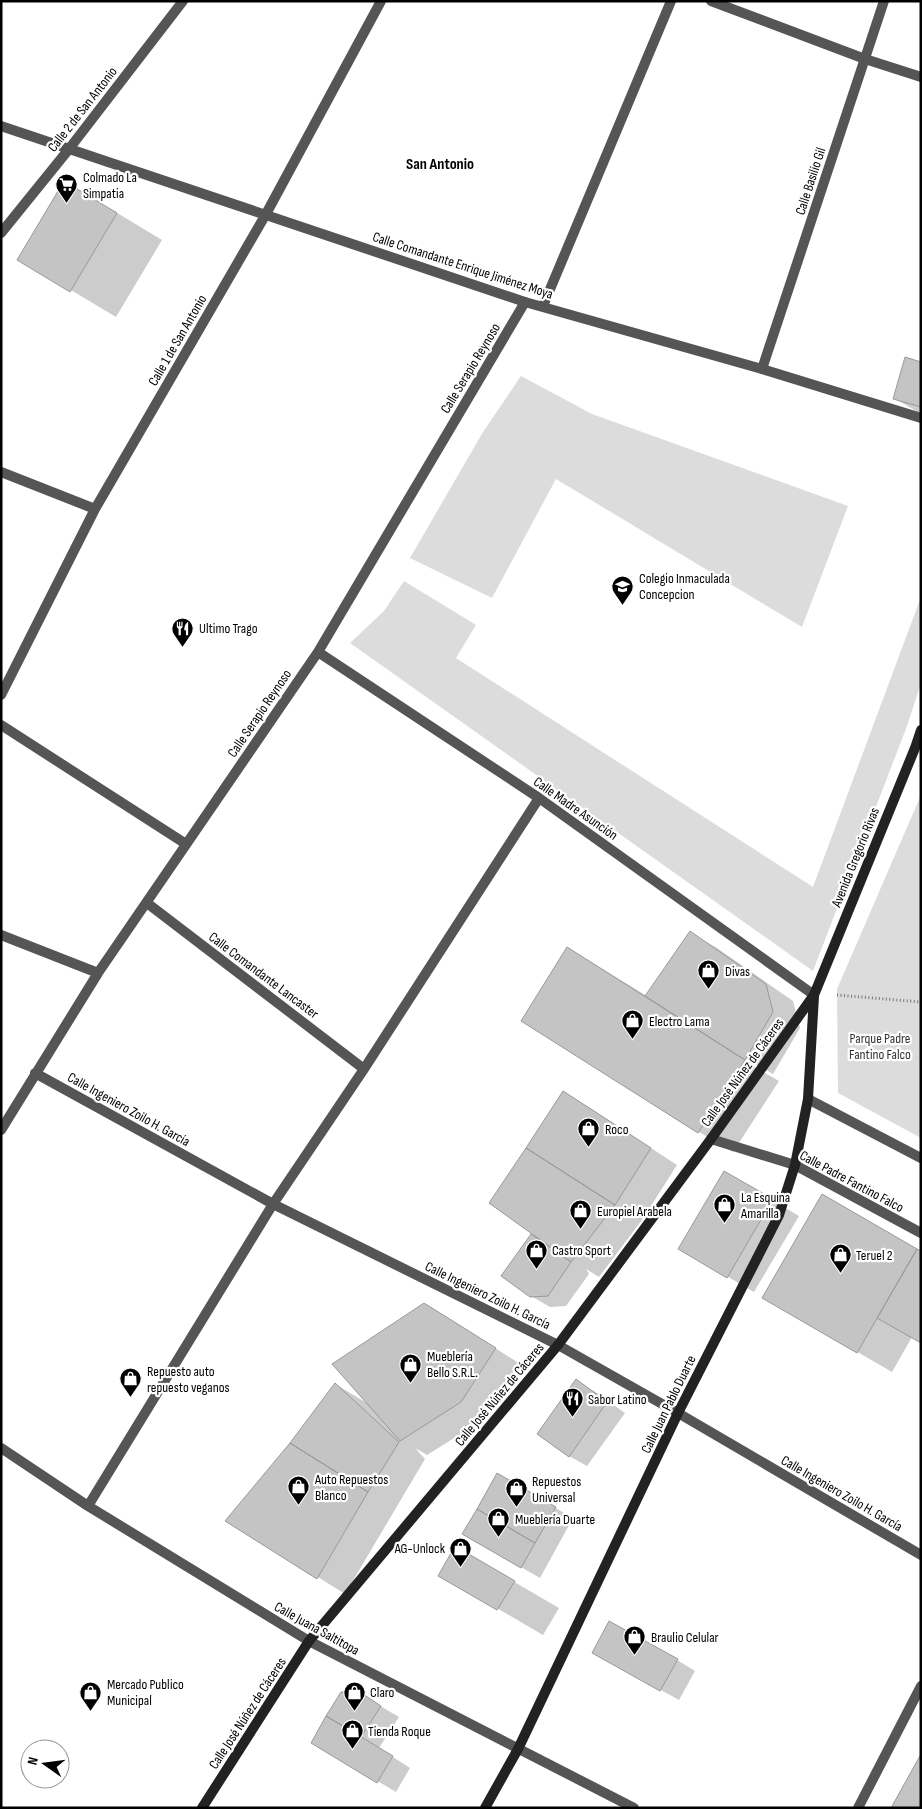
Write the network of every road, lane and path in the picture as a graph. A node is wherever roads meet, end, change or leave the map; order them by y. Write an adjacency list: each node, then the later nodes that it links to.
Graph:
1 (183, 1): 9 (street, Calle 2 de San Antonio)
2 (381, 1): 10 (street, Calle 1 de San Antonio)
3 (671, 1): 13 (street)
4 (711, 1): 6 (street)
5 (884, 1): 6 (street, Calle Basilio Gil)
6 (865, 58): 7 (street); 14 (street, Calle Basilio Gil)
7 (921, 77)
8 (1, 126): 9 (street, Calle Comandante Enrique Jiménez Moya)
9 (69, 149): 10 (street, Calle Comandante Enrique Jiménez Moya); 11 (street, Calle 2 de San Antonio)
10 (266, 214): 12 (street, Calle Comandante Enrique Jiménez Moya); 17 (street, Calle 1 de San Antonio)
11 (1, 233)
12 (525, 302): 13 (street, Calle Comandante Enrique Jiménez Moya); 18 (street, Calle Serapio Reynoso)
13 (542, 306): 14 (street, Calle Comandante Enrique Jiménez Moya)
14 (762, 368): 15 (street, Calle Comandante Enrique Jiménez Moya)
15 (921, 418)
16 (1, 472): 17 (street)
17 (95, 510): 19 (street, Calle 1 de San Antonio)
18 (318, 652): 23 (street, Calle Madre Asunción); 24 (street, Calle Serapio Reynoso)
19 (1, 695)
20 (1, 725): 24 (street)
21 (921, 730): 22 (main road, Avenida Gregorio Rivas)
22 (918, 750): 28 (main road, Avenida Gregorio Rivas)
23 (539, 798): 28 (street, Calle Madre Asunción); 30 (street)
24 (186, 844): 25 (street, Calle Serapio Reynoso)
25 (147, 903): 27 (street, Calle Serapio Reynoso); 30 (street, Calle Comandante Lancaster)
26 (1, 935): 27 (street)
27 (98, 973): 31 (street, Calle Serapio Reynoso)
28 (814, 995): 29 (path); 32 (main road, Calle Juan Pablo Duarte); 34 (main road, Calle José Núñez de Cáceres)
29 (921, 1002)
30 (364, 1069): 37 (street)
31 (35, 1073): 33 (street, Calle Serapio Reynoso); 37 (street, Calle Ingeniero Zoilo H. García)
32 (808, 1099): 35 (street); 36 (main road, Calle Juan Pablo Duarte)
33 (1, 1130)
34 (711, 1140): 36 (street, Calle Padre Fantino Falco); 39 (main road, Calle José Núñez de Cáceres)
35 (921, 1158)
36 (795, 1166): 38 (street, Calle Padre Fantino Falco); 40 (main road, Calle Juan Pablo Duarte)
37 (273, 1204): 39 (street, Calle Ingeniero Zoilo H. García); 42 (street)
38 (921, 1233)
39 (558, 1345): 40 (street, Calle Ingeniero Zoilo H. García); 44 (main road, Calle José Núñez de Cáceres)
40 (678, 1413): 43 (street, Calle Ingeniero Zoilo H. García); 46 (main road, Calle Juan Pablo Duarte)
41 (1, 1448): 42 (street, Calle Juana Saltitopa)
42 (88, 1506): 44 (street, Calle Juana Saltitopa)
43 (921, 1555)
44 (309, 1641): 46 (street, Calle Juana Saltitopa); 47 (main road, Calle José Núñez de Cáceres)
45 (921, 1686): 50 (street)
46 (518, 1749): 48 (main road, Calle Juan Pablo Duarte); 49 (street, Calle Juana Saltitopa)
47 (202, 1808)
48 (485, 1808)
49 (634, 1808)
50 (858, 1808)

